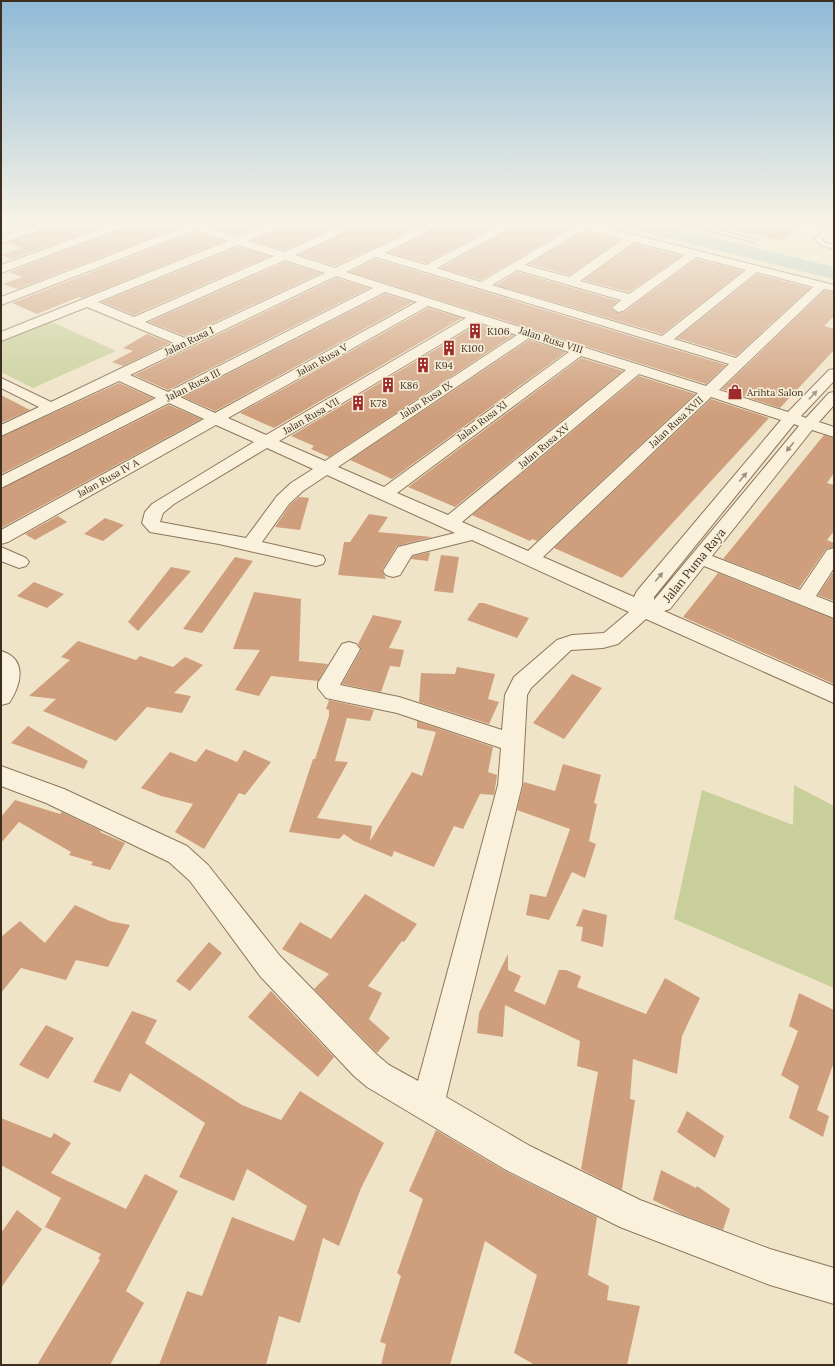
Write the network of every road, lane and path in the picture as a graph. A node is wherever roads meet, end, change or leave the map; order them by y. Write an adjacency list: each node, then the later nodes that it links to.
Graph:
1 (44, 285): 14 (street)
2 (129, 285): 16 (street)
3 (219, 285): 23 (street)
4 (306, 285): 29 (street, Jalan Rusa I)
5 (378, 285): 12 (street, Jalan Rusa VIII)
6 (478, 285): 10 (street)
7 (580, 285): 13 (street)
8 (651, 285): 13 (street)
9 (735, 285): 28 (street)
10 (482, 286): 17 (street)
11 (828, 286): 31 (street, Jalan Rusa XVII)
12 (385, 287): 15 (street, Jalan Rusa VIII); 38 (street, Jalan Rusa III)
13 (631, 299): 21 (street)
14 (1, 301)
15 (428, 301): 19 (street, Jalan Rusa VIII); 41 (street, Jalan Rusa V)
16 (86, 302): 23 (street); 25 (street)
17 (536, 302): 18 (street); 21 (street)
18 (524, 310)
19 (477, 317): 24 (street, Jalan Rusa VIII); 45 (street, Jalan Rusa VII)
20 (513, 317): 24 (street)
21 (599, 321): 28 (street)
22 (1, 322): 25 (street)
23 (133, 322): 29 (street)
24 (501, 324): 26 (street, Jalan Rusa VIII)
25 (19, 330): 27 (street)
26 (528, 333): 30 (street, Jalan Rusa VIII); 46 (street, Jalan Rusa IX)
27 (1, 337)
28 (664, 340): 31 (street)
29 (185, 343): 34 (street, Jalan Rusa I)
30 (580, 350): 32 (street, Jalan Rusa VIII); 48 (street, Jalan Rusa XI)
31 (739, 363): 36 (street, Jalan Rusa XVII)
32 (637, 368): 36 (street, Jalan Rusa VIII); 49 (street, Jalan Rusa XV)
33 (834, 373): 40 (street, Jalan Puma Raya, one-way to 33)
34 (118, 375): 38 (street); 39 (street, Jalan Rusa I)
35 (1, 382): 39 (street)
36 (709, 391): 40 (street, Jalan Rusa VIII); 56 (street, Jalan Rusa XVII)
37 (834, 396): 42 (street, Jalan Puma Raya)
38 (169, 398): 41 (street); 47 (street, Jalan Rusa III)
39 (50, 407): 43 (street, Jalan Rusa I)
40 (792, 417): 42 (street, Jalan Rusa VIII); 61 (street, Jalan Puma Raya, one-way to 40)
41 (216, 418): 45 (street); 51 (street, Jalan Rusa IV A)
42 (809, 424): 44 (street, Jalan Rusa VIII); 55 (street, Jalan Puma Raya, one-way to 55)
43 (1, 430)
44 (834, 432)
45 (268, 442): 46 (street); 52 (street, Jalan Rusa VII)
46 (324, 467): 48 (street); 52 (street, Jalan Rusa IX)
47 (1, 483)
48 (385, 494): 49 (street)
49 (450, 523): 50 (street)
50 (475, 534): 56 (street); 59 (street)
51 (1, 538)
52 (251, 545): 57 (street)
53 (1, 553): 58 (street)
54 (834, 554): 60 (street)
55 (700, 558): 60 (street); 61 (street, Jalan Puma Raya)
56 (530, 559): 61 (street)
57 (316, 560)
58 (19, 562)
59 (393, 571)
60 (804, 599): 62 (street)
61 (644, 610): 65 (street); 67 (street)
62 (834, 611)
63 (349, 649): 67 (street)
64 (1, 659): 66 (street)
65 (834, 694)
66 (1, 697)
67 (514, 743): 69 (street)
68 (1, 776): 69 (street)
69 (428, 1104): 70 (street)
70 (834, 1286)

